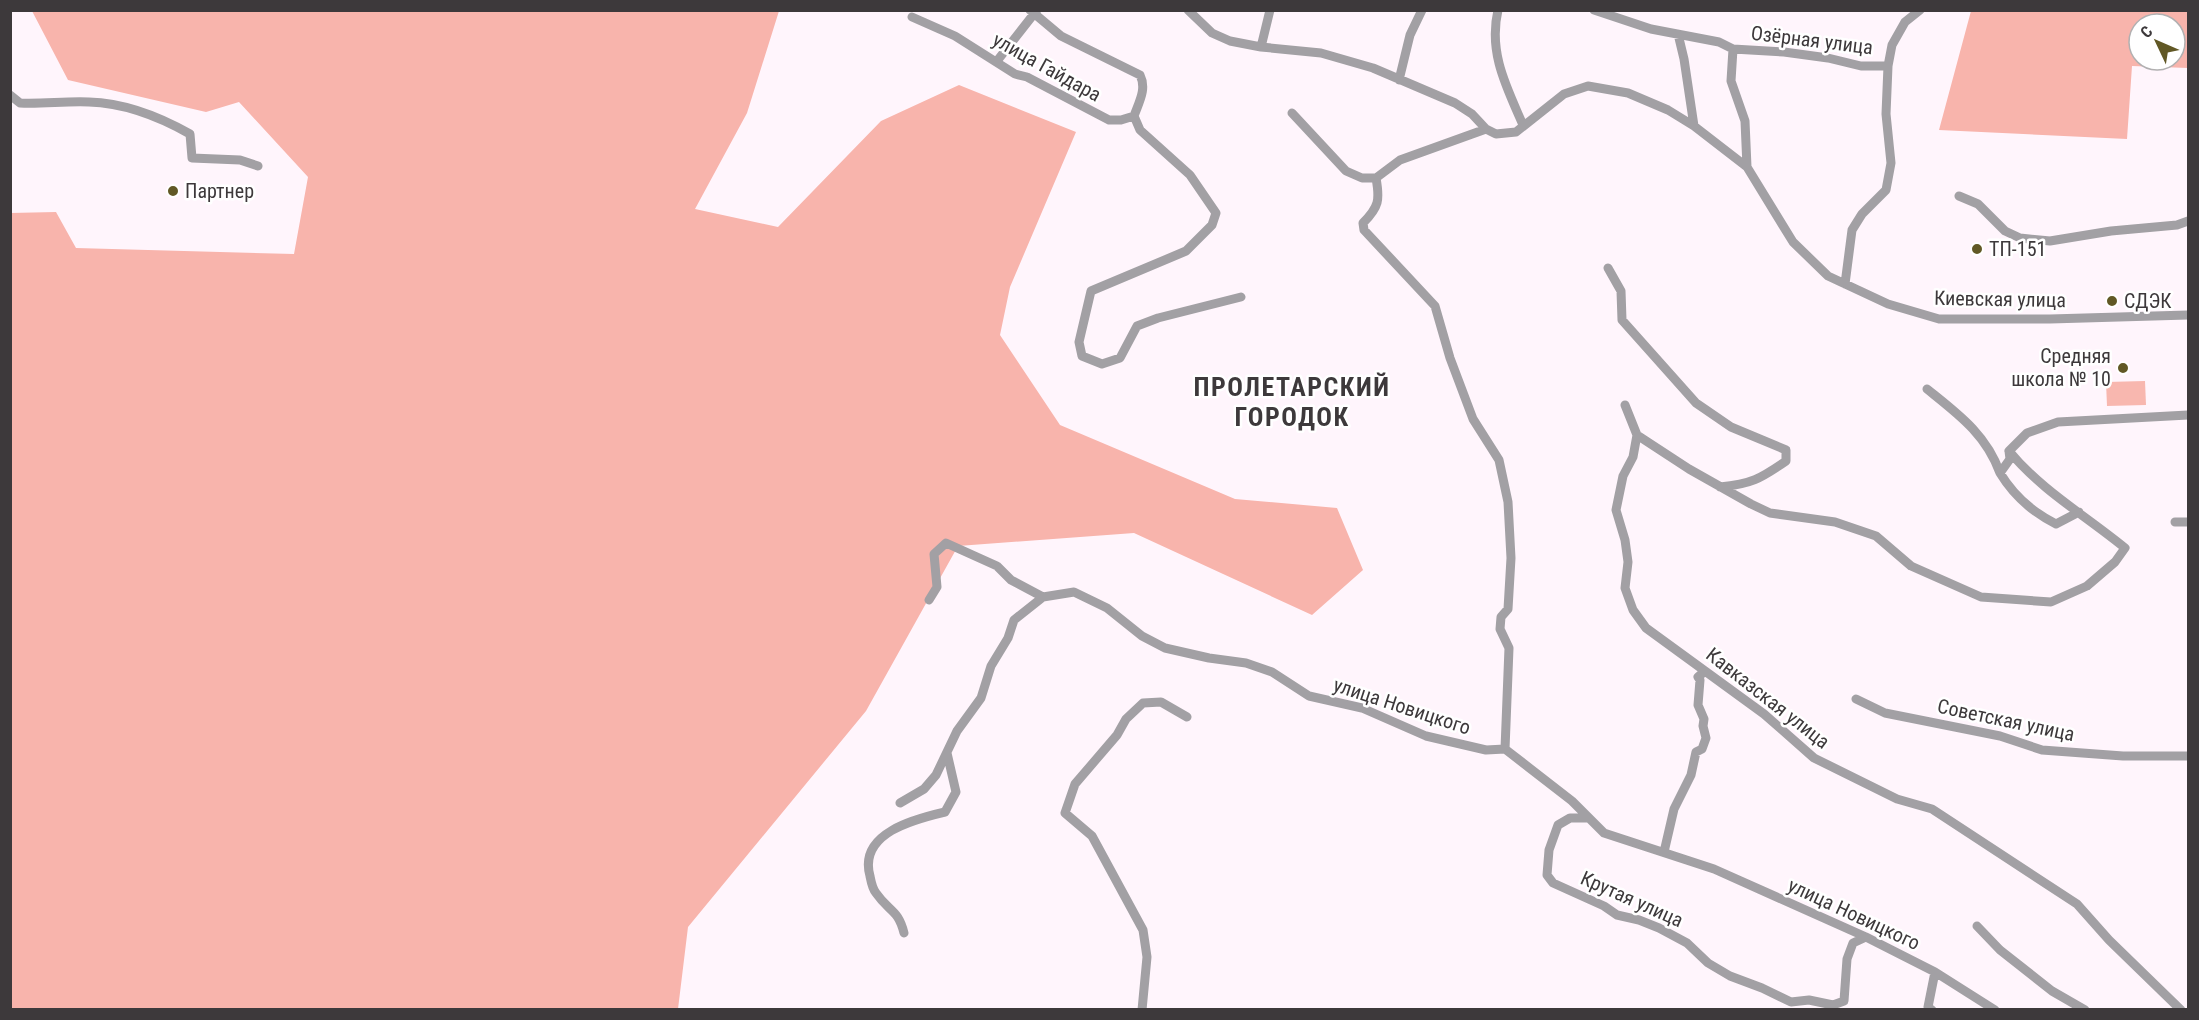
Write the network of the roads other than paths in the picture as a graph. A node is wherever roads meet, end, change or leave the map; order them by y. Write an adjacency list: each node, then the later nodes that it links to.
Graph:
1 (1188, 10): 10 (street)
2 (1270, 10): 10 (street)
3 (1422, 10): 14 (street)
4 (1498, 10): 18 (street)
5 (1594, 10): 9 (street, Озёрная улица)
6 (1920, 10): 13 (street)
7 (1034, 11): 12 (street); 17 (street)
8 (912, 17): 12 (street, улица Гайдара)
9 (1678, 34): 11 (street, Озёрная улица); 19 (street)
10 (1261, 47): 14 (street)
11 (1733, 49): 13 (street, Озёрная улица); 22 (street)
12 (997, 61): 17 (street, улица Гайдара)
13 (1888, 66): 27 (street)
14 (1399, 80): 20 (street)
15 (10, 95): 21 (street)
16 (1292, 113): 23 (street)
17 (1134, 116): 28 (street)
18 (1523, 125): 19 (street, Киевская улица); 20 (street, Киевская улица)
19 (1694, 126): 22 (street, Киевская улица)
20 (1486, 129): 23 (street)
21 (258, 166)
22 (1748, 167): 27 (street, Киевская улица)
23 (1376, 178): 45 (street)
24 (1959, 196): 25 (street)
25 (2188, 221)
26 (1608, 268): 36 (street)
27 (1845, 284): 29 (street, Киевская улица)
28 (1241, 297)
29 (2188, 315)
30 (1928, 388): 35 (street)
31 (1625, 405): 33 (street)
32 (2188, 415): 34 (street)
33 (1636, 435): 36 (street); 42 (street, Кавказская улица)
34 (2009, 451): 35 (street); 37 (street)
35 (2000, 473): 37 (street)
36 (1720, 486): 37 (street)
37 (2079, 512)
38 (2175, 522): 39 (street)
39 (2188, 522)
40 (1042, 597): 41 (street); 45 (street, улица Новицкого); 46 (street)
41 (929, 600)
42 (1705, 671): 50 (street); 59 (street, Кавказская улица)
43 (1856, 699): 47 (street, Советская улица)
44 (1186, 717): 55 (street)
45 (1505, 749): 49 (street, улица Новицкого)
46 (947, 753): 48 (street); 52 (street)
47 (2188, 756)
48 (900, 803)
49 (1588, 818): 50 (street, улица Новицкого); 53 (street, Крутая улица)
50 (1664, 852): 53 (street, улица Новицкого)
51 (1977, 926): 58 (street)
52 (904, 933)
53 (1866, 937): 54 (street, улица Новицкого)
54 (1935, 972): 56 (street); 57 (street, улица Новицкого)
55 (1142, 1010)
56 (1932, 1010)
57 (1995, 1010)
58 (2085, 1010)
59 (2181, 1010)

